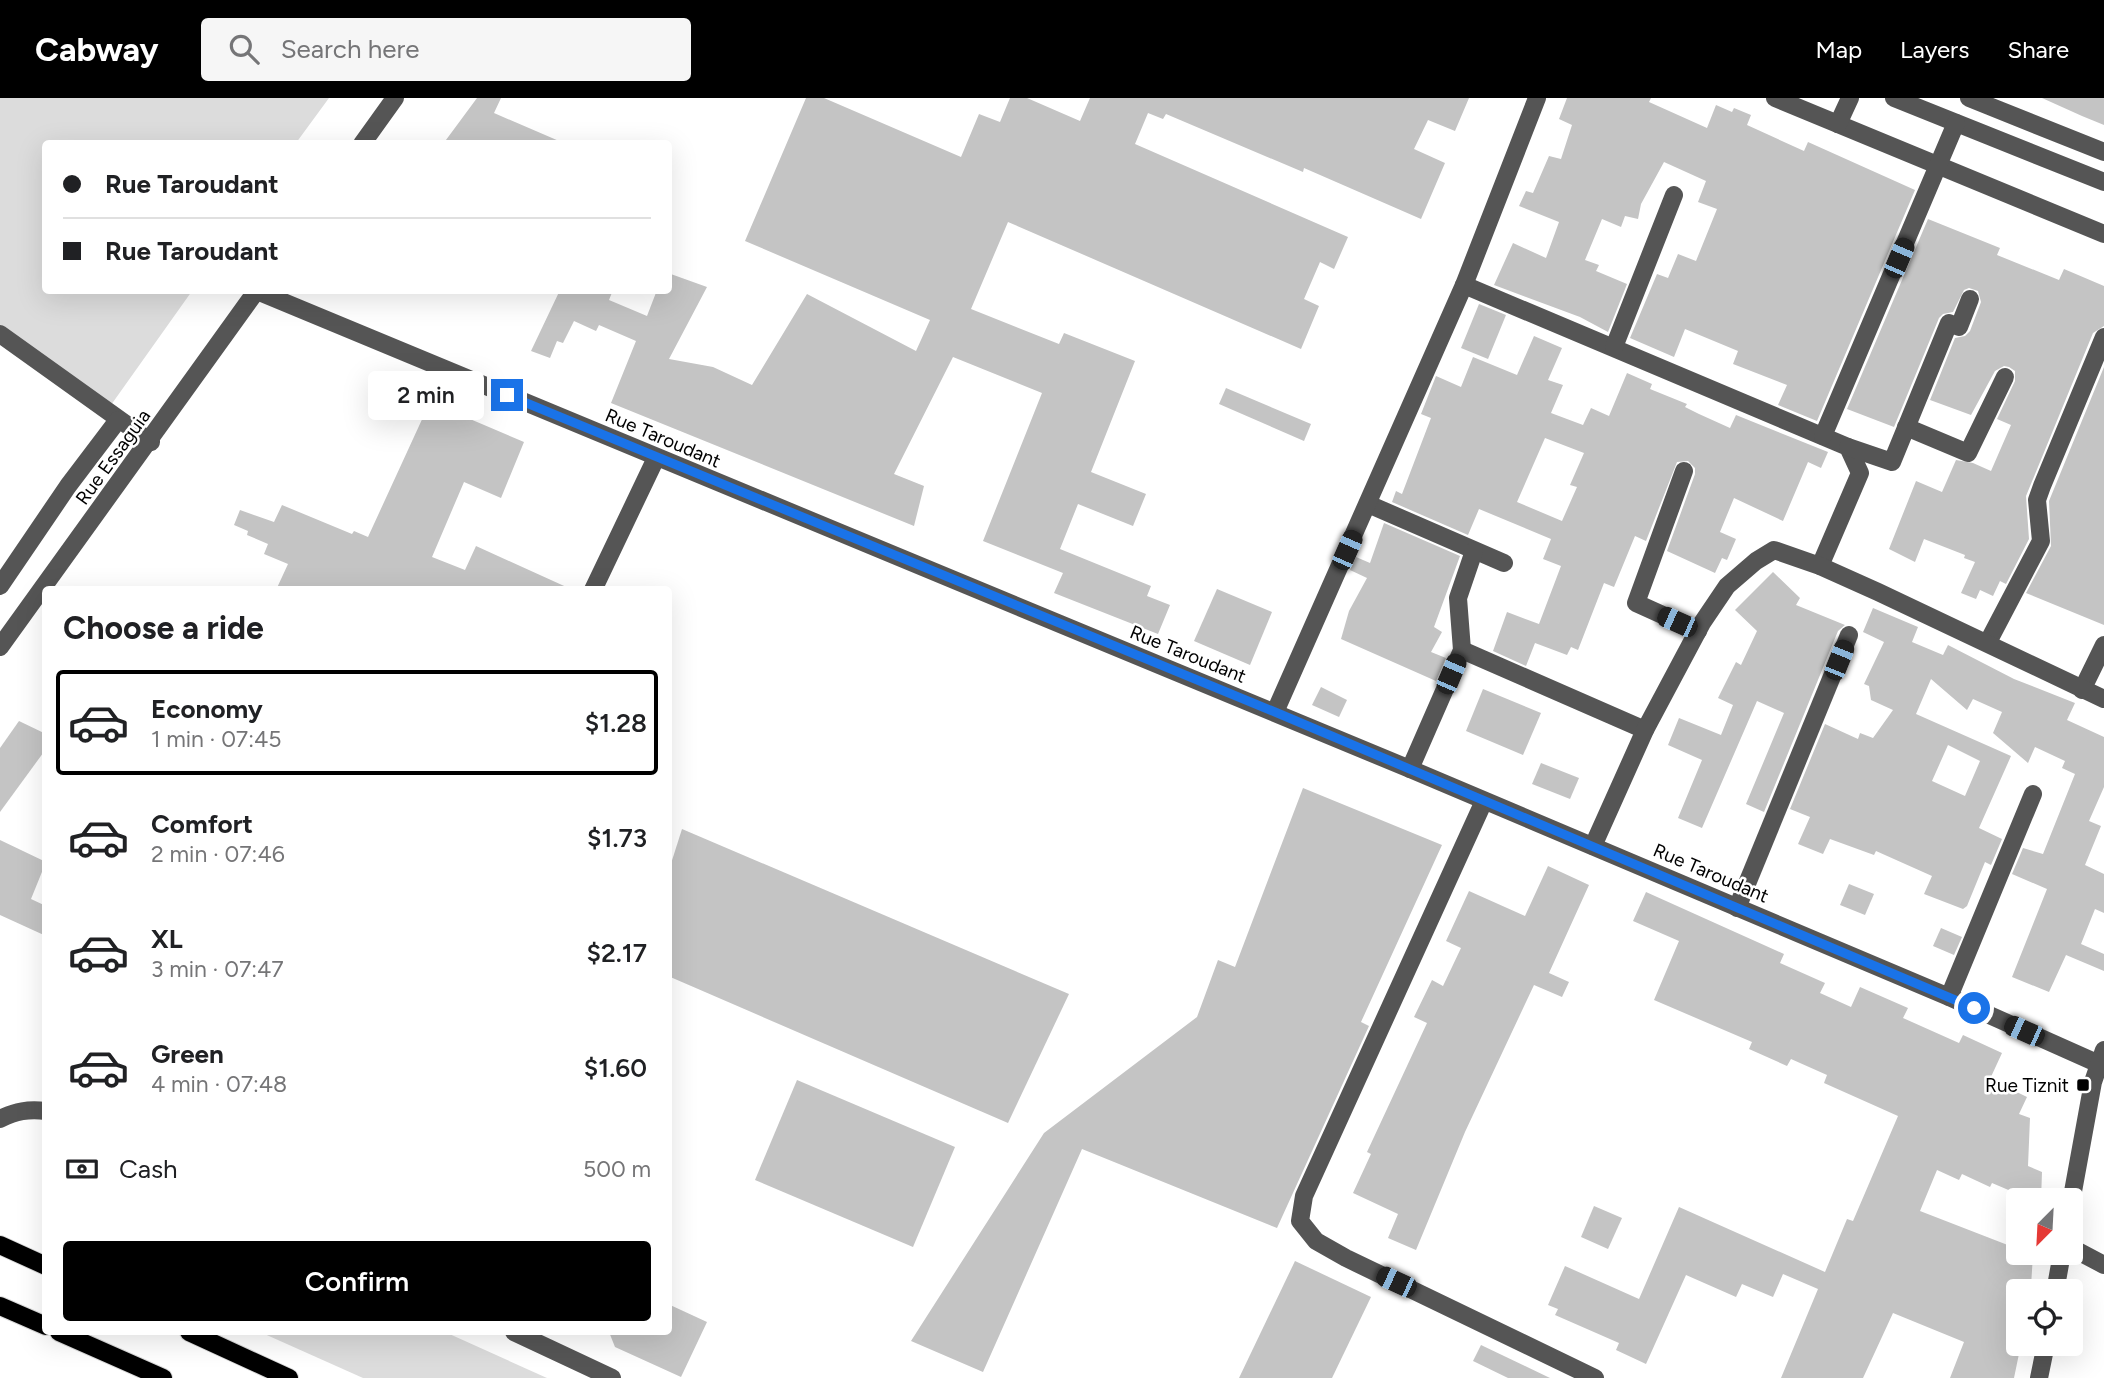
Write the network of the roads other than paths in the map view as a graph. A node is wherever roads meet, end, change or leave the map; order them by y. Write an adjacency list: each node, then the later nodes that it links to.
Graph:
1 (395, 98): 9 (street)
2 (1537, 98): 15 (street)
3 (1775, 98): 8 (street)
4 (1850, 98): 8 (street)
5 (1894, 98): 7 (street)
6 (1969, 98): 10 (street)
7 (1956, 123): 11 (street); 12 (street)
8 (1838, 124): 11 (street)
9 (365, 140)
10 (2104, 152)
11 (1939, 165): 14 (street); 25 (street)
12 (2104, 182)
13 (1674, 195): 21 (street)
14 (2104, 234)
15 (1464, 285): 21 (street); 30 (street)
16 (255, 294): 26 (street, Rue Essaguia)
17 (264, 294): 28 (street, Rue Taroudant)
18 (1970, 299): 24 (street)
19 (0, 334): 23 (street)
20 (2104, 337): 40 (street)
21 (1614, 347): 25 (street)
22 (2005, 377): 24 (street)
23 (118, 420): 26 (street); 34 (street, Rue Essaguia)
24 (1906, 427): 27 (street)
25 (1823, 436): 27 (street)
26 (150, 442): 35 (street, Rue Essaguia)
27 (1848, 447): 33 (street)
28 (656, 458): 36 (street); 46 (street, Rue Taroudant)
29 (1684, 471): 38 (street)
30 (1368, 504): 31 (street); 46 (street)
31 (1474, 551): 32 (street); 43 (street)
32 (1504, 563)
33 (1819, 566): 38 (street); 40 (street)
34 (0, 586)
35 (45, 586)
36 (595, 586)
37 (42, 590): 42 (street, Rue Essaguia)
38 (1698, 631): 47 (street)
39 (1849, 635): 52 (street)
40 (1987, 642): 44 (street)
41 (2104, 645): 44 (street)
42 (0, 647)
43 (1462, 650): 47 (street); 48 (street)
44 (2082, 690): 45 (street)
45 (2104, 699)
46 (1275, 712): 48 (street, Rue Taroudant)
47 (1645, 730): 51 (street)
48 (1410, 769): 50 (street, Rue Taroudant)
49 (2033, 794): 53 (street)
50 (1484, 802): 51 (street, Rue Taroudant); 71 (street)
51 (1593, 846): 52 (street, Rue Taroudant)
52 (1737, 908): 53 (street, Rue Taroudant)
53 (1949, 997): 54 (street, Rue Taroudant)
54 (2101, 1057): 57 (street)
55 (42, 1111): 56 (street)
56 (0, 1119)
57 (2073, 1188)
58 (0, 1245): 60 (main road)
59 (2083, 1254): 61 (street)
60 (42, 1264)
61 (2104, 1265)
62 (0, 1306): 63 (main road)
63 (42, 1324)
64 (66, 1335): 68 (main road)
65 (195, 1335): 69 (main road)
66 (520, 1335): 70 (street)
67 (2044, 1356): 72 (street)
68 (163, 1378)
69 (289, 1378)
70 (612, 1378)
71 (1595, 1378)
72 (2039, 1378)

